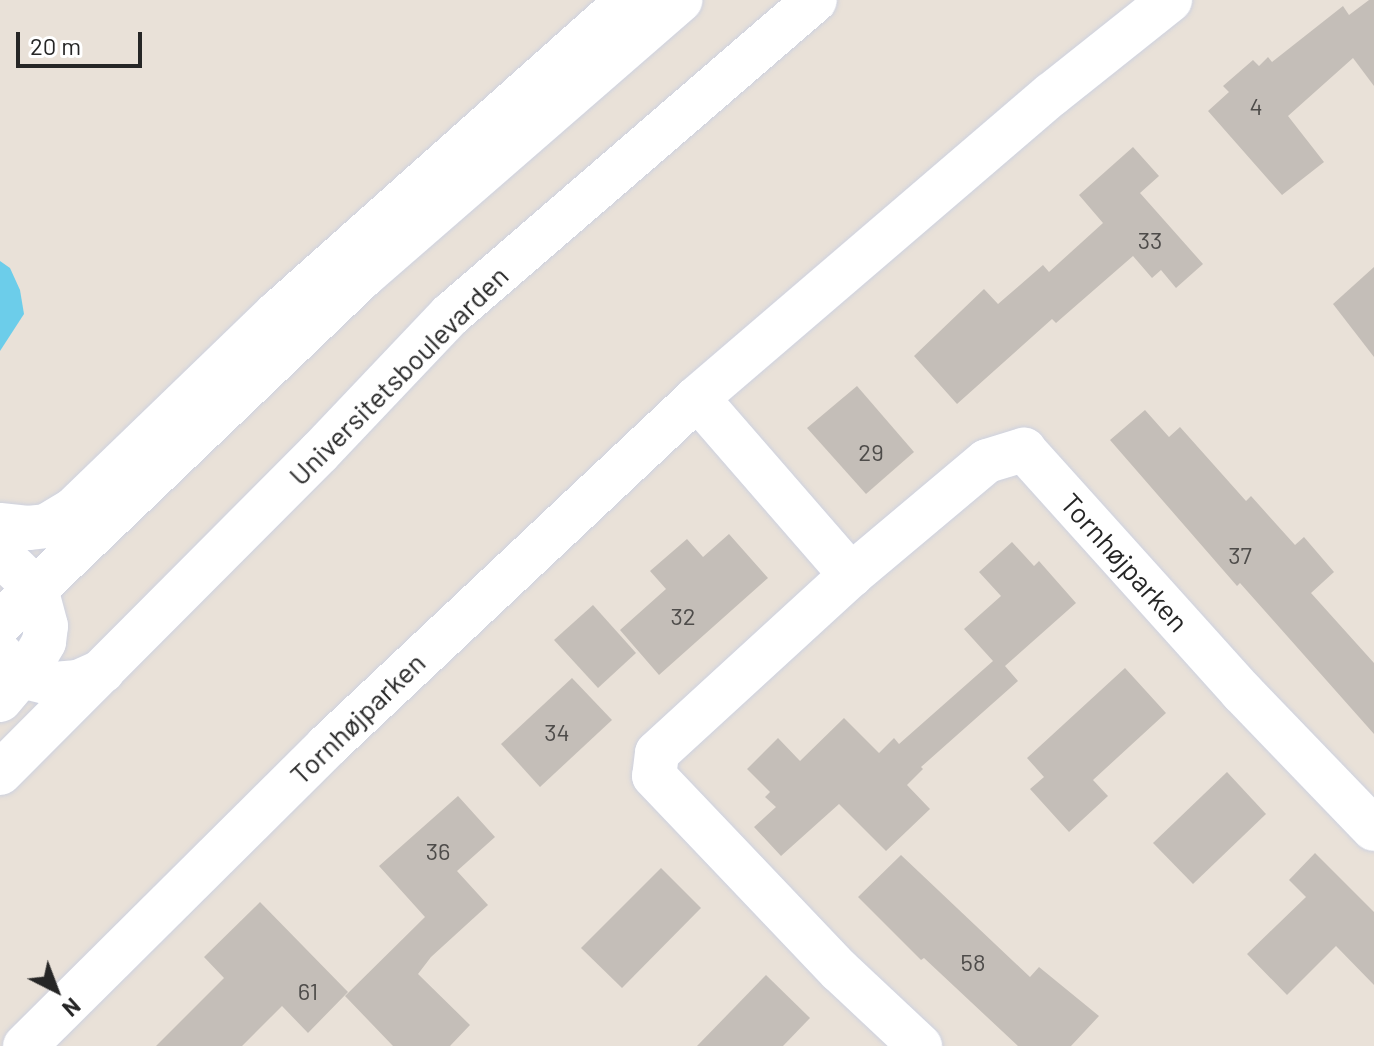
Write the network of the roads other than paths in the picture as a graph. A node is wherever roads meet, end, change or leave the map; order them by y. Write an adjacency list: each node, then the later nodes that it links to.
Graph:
1 (628, 0): 6 (street)
2 (681, 0): 9 (street)
3 (815, 0): 11 (street, Universitetsboulevarden)
4 (1170, 0): 5 (street, Tornhøjparken)
5 (697, 398): 8 (street); 15 (street, Tornhøjparken)
6 (0, 525)
7 (0, 554): 9 (street)
8 (851, 575): 14 (street, Tornhøjparken); 16 (street, Tornhøjparken)
9 (36, 589): 10 (street); 12 (street)
10 (0, 623)
11 (103, 671): 12 (street); 13 (street, Universitetsboulevarden)
12 (7, 677)
13 (0, 773)
14 (1374, 829)
15 (25, 1046)
16 (920, 1046)

